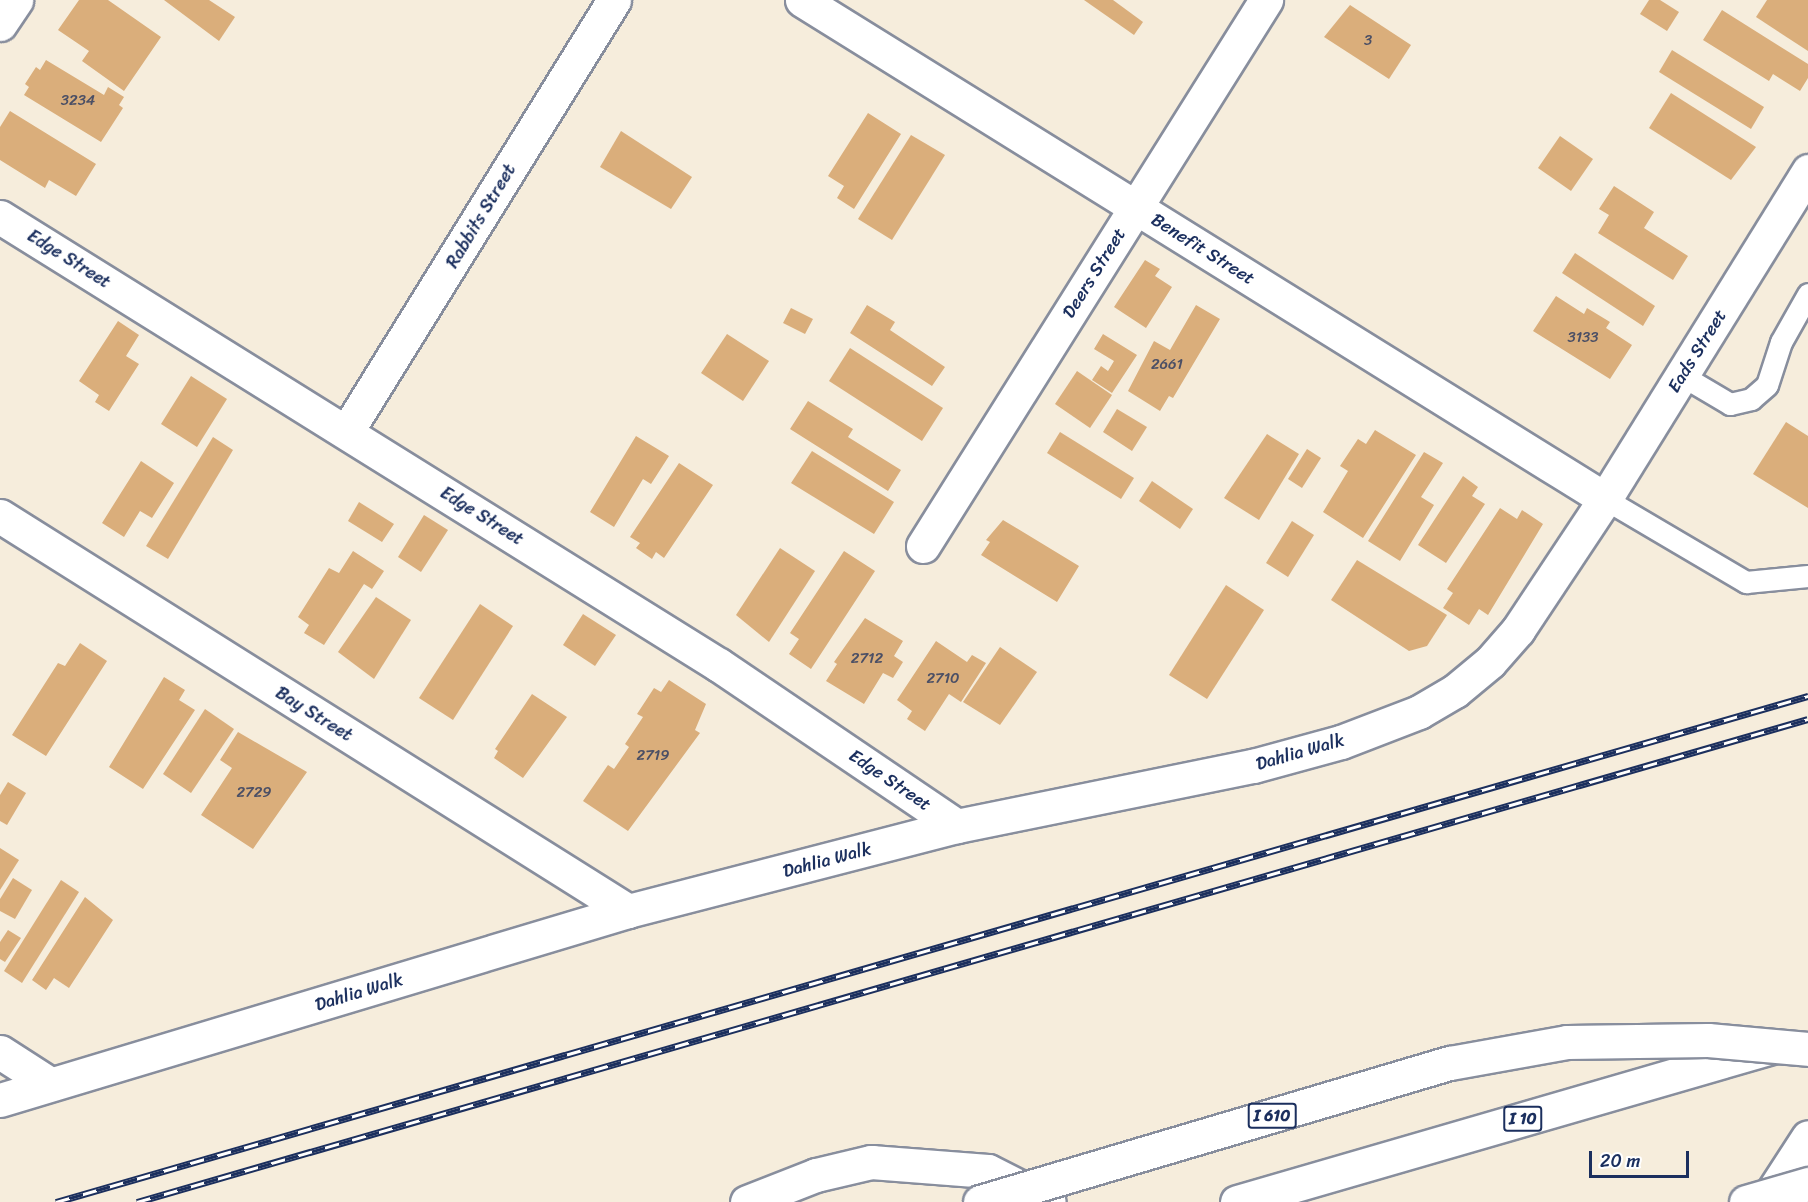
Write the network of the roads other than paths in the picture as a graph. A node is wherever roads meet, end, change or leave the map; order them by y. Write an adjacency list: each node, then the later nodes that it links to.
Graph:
1 (16, 0): 5 (main road)
2 (614, 0): 11 (main road, Rabbits Street)
3 (802, 0): 7 (main road, Benefit Street)
4 (1266, 0): 7 (main road, Deers Street)
5 (0, 24)
6 (1808, 171): 10 (main road, Eads Street)
7 (1135, 207): 12 (main road, Benefit Street); 15 (main road, Deers Street)
8 (0, 217): 11 (main road, Edge Street)
9 (1808, 294): 10 (lane)
10 (1682, 375): 12 (main road, Eads Street)
11 (347, 432): 17 (main road, Edge Street)
12 (1605, 499): 14 (main road, Eads Street); 16 (lane)
13 (0, 516): 18 (main road, Bay Street)
14 (1584, 530): 17 (main road, Dahlia Walk)
15 (923, 546)
16 (1808, 576)
17 (957, 826): 18 (main road, Dahlia Walk)
18 (628, 911): 22 (main road, Dahlia Walk)
19 (1808, 1036): 29 (main road, I 10, bridge)
20 (1808, 1049): 27 (main road, I 610, bridge)
21 (0, 1052): 22 (main road)
22 (50, 1084): 23 (main road, Dahlia Walk)
23 (0, 1100)
24 (1808, 1137): 31 (main road)
25 (1808, 1184): 30 (main road, bridge)
26 (747, 1202): 28 (main road)
27 (980, 1202)
28 (1049, 1202)
29 (1237, 1202)
30 (1746, 1202)
31 (1766, 1202)

